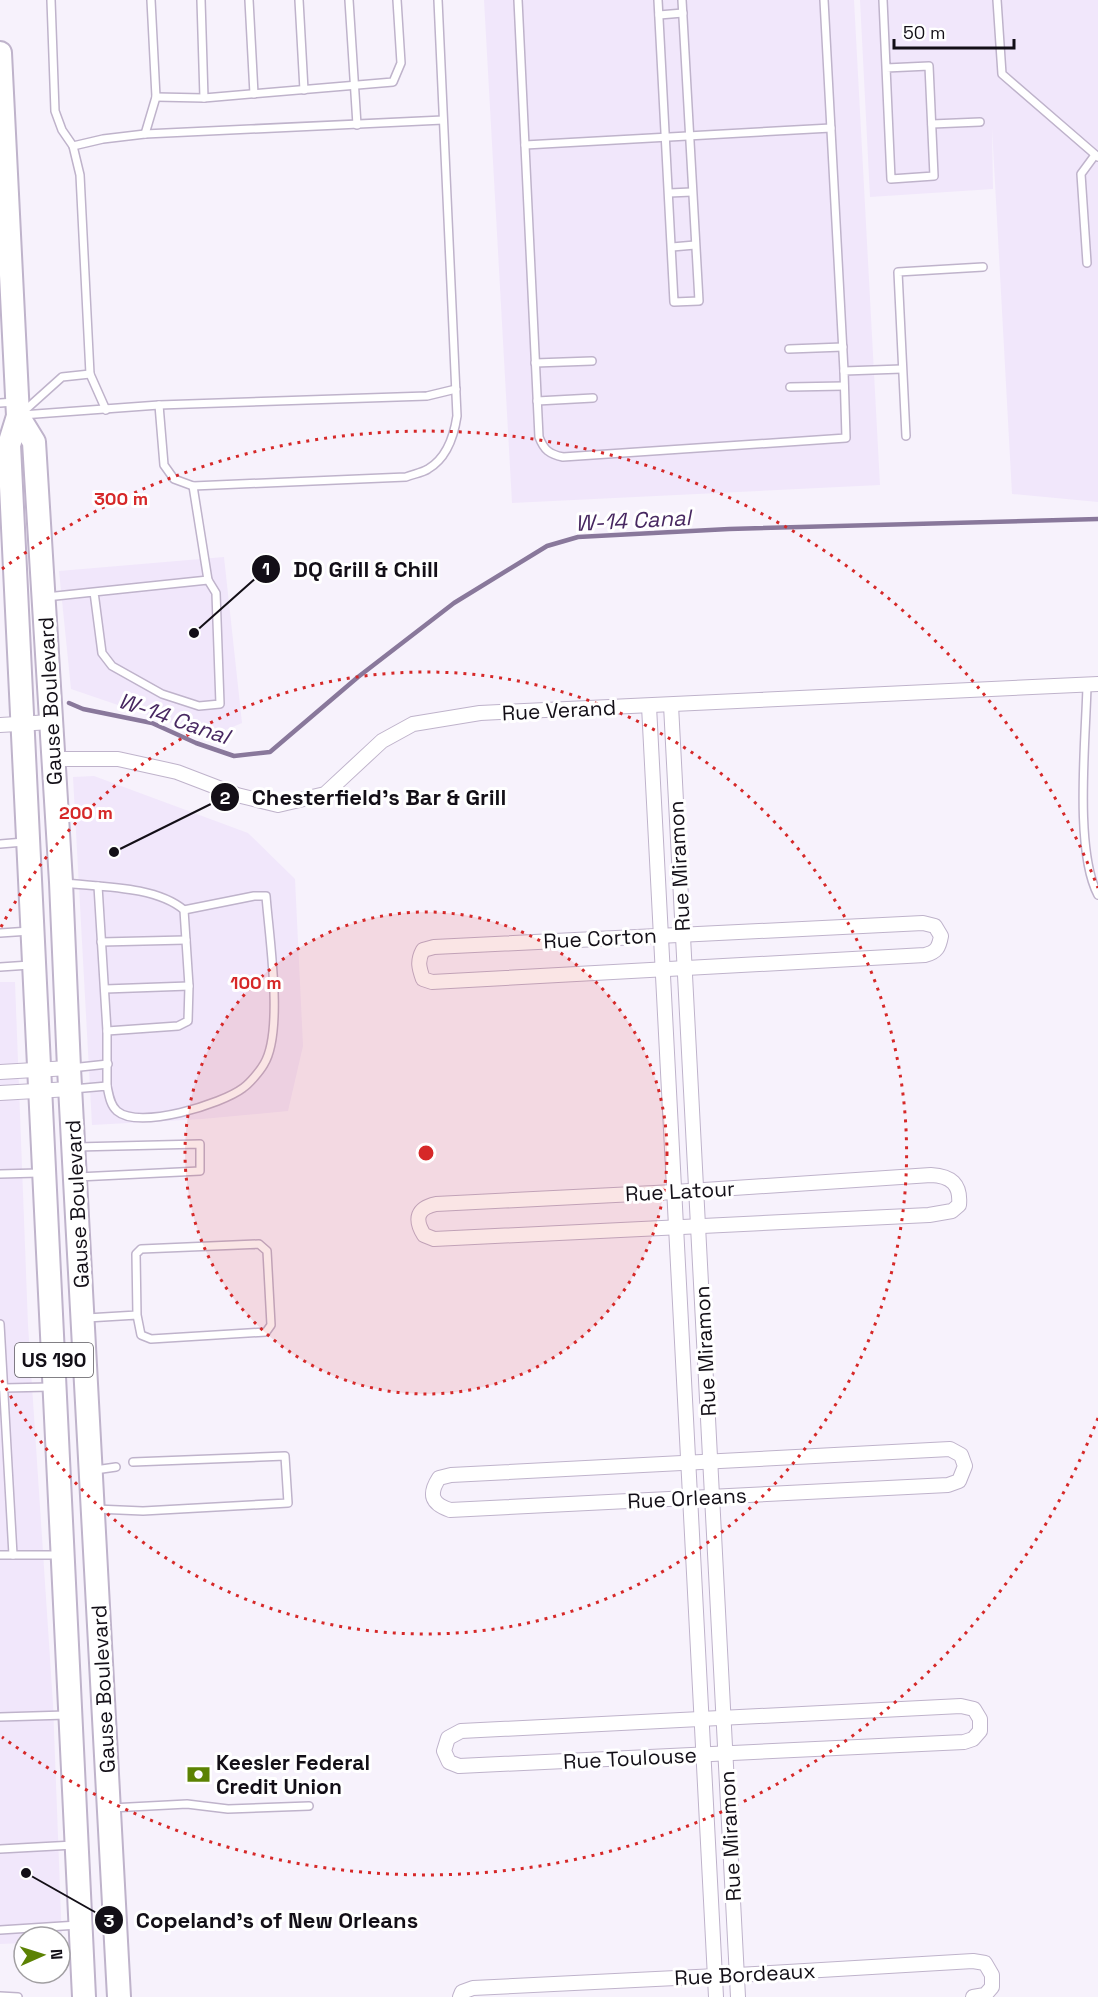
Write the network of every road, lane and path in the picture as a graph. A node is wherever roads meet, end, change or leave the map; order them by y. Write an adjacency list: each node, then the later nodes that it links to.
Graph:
1 (51, 0): 32 (lane)
2 (151, 0): 22 (lane)
3 (201, 0): 23 (lane)
4 (249, 0): 21 (lane)
5 (299, 0): 20 (lane)
6 (349, 0): 19 (lane)
7 (397, 0): 19 (lane)
8 (438, 0): 24 (lane)
9 (518, 0): 33 (lane)
10 (658, 0): 16 (lane)
11 (682, 0): 15 (lane)
12 (824, 0): 28 (lane)
13 (883, 0): 18 (lane)
14 (997, 0): 35 (lane)
15 (683, 13): 16 (lane); 30 (lane)
16 (659, 15): 31 (lane)
17 (0, 53): 34 (main road, Gause Boulevard / US 190)
18 (886, 68): 27 (lane); 27 (lane)
19 (354, 86): 20 (lane); 26 (lane)
20 (304, 90): 21 (lane)
21 (254, 94): 23 (lane)
22 (156, 97): 23 (lane); 29 (lane)
23 (204, 98)
24 (444, 120): 26 (lane); 53 (lane)
25 (980, 122): 27 (lane)
26 (357, 124): 29 (lane)
27 (932, 124)
28 (831, 128): 30 (lane); 43 (lane)
29 (145, 134): 32 (lane)
30 (689, 136): 31 (lane); 36 (lane)
31 (666, 137): 33 (lane); 37 (lane)
32 (73, 146): 50 (lane)
33 (525, 146): 47 (lane)
34 (3, 152): 38 (main road, Gause Boulevard / US 190)
35 (1097, 156): 41 (lane)
36 (692, 192): 37 (lane); 39 (lane)
37 (669, 193): 40 (lane)
38 (5, 225): 45 (main road, Gause Boulevard / US 190)
39 (695, 245): 40 (lane); 40 (lane)
40 (672, 246)
41 (1087, 263)
42 (983, 267): 48 (lane)
43 (843, 347): 44 (lane); 49 (lane)
44 (789, 349)
45 (8, 360): 57 (main road, Gause Boulevard / US 190)
46 (592, 361): 47 (lane)
47 (535, 363): 55 (lane)
48 (903, 369): 49 (lane); 59 (lane)
49 (844, 371): 51 (lane)
50 (90, 374): 57 (lane); 58 (lane)
51 (844, 386): 52 (lane); 55 (lane)
52 (790, 387)
53 (456, 389): 56 (lane); 61 (lane)
54 (593, 398): 55 (lane)
55 (537, 401)
56 (159, 405): 58 (lane); 61 (lane)
57 (12, 407): 58 (lane); 60 (main road, Gause Boulevard / US 190); 64 (main road, Gause Boulevard / US 190)
58 (106, 410)
59 (906, 436)
60 (5, 470): 69 (main road, Gause Boulevard / US 190)
61 (193, 486): 62 (lane)
62 (208, 580): 63 (lane); 63 (lane)
63 (94, 592): 64 (lane)
64 (44, 597): 68 (main road, Gause Boulevard / US 190)
65 (1093, 684): 66 (street, Rue Verand); 76 (lane)
66 (671, 705): 67 (street, Rue Verand); 80 (street, Rue Miramon)
67 (649, 706): 71 (street, Rue Verand); 81 (street, Rue Miramon)
68 (51, 722): 69 (street); 71 (main road, Gause Boulevard / US 190)
69 (23, 724): 70 (street); 72 (main road, Gause Boulevard / US 190)
70 (0, 725)
71 (54, 759): 74 (main road, Gause Boulevard / US 190)
72 (29, 842): 73 (lane); 78 (main road, Gause Boulevard / US 190)
73 (0, 844)
74 (61, 882): 75 (lane); 93 (main road, Gause Boulevard / US 190)
75 (98, 886): 77 (lane); 83 (lane)
76 (1098, 895)
77 (184, 910): 82 (lane); 95 (lane)
78 (33, 930): 79 (lane); 84 (main road, Gause Boulevard / US 190)
79 (0, 933)
80 (683, 933): 81 (street, Rue Corton); 86 (street, Rue Miramon); 86 (street, Rue Corton)
81 (661, 935): 87 (street, Rue Miramon); 87 (street, Rue Corton)
82 (186, 940): 83 (lane); 88 (lane)
83 (101, 942): 89 (lane)
84 (35, 964): 85 (lane); 94 (main road, Gause Boulevard / US 190)
85 (0, 967)
86 (685, 969): 87 (street, Rue Corton); 101 (street, Rue Miramon)
87 (663, 971): 102 (street, Rue Miramon)
88 (189, 986): 89 (lane); 90 (lane)
89 (105, 989): 90 (lane)
90 (107, 1031): 91 (lane)
91 (108, 1064): 93 (lane); 95 (lane)
92 (0, 1072): 94 (street)
93 (70, 1078): 94 (street); 94 (street); 95 (lane); 97 (main road, Gause Boulevard / US 190)
94 (41, 1080): 96 (street); 98 (main road, Gause Boulevard / US 190)
95 (107, 1086)
96 (0, 1094)
97 (73, 1147): 100 (main road, Gause Boulevard / US 190); 100 (lane)
98 (45, 1173): 99 (lane); 108 (main road, Gause Boulevard / US 190)
99 (0, 1174)
100 (75, 1178): 106 (main road, Gause Boulevard / US 190)
101 (696, 1190): 102 (street, Rue Latour); 103 (street, Rue Miramon); 103 (street, Rue Latour)
102 (674, 1192): 104 (street, Rue Miramon); 104 (street, Rue Latour)
103 (698, 1225): 104 (street, Rue Latour); 111 (street, Rue Miramon)
104 (676, 1226): 113 (street, Rue Miramon)
105 (137, 1315): 105 (lane); 106 (lane)
106 (83, 1318): 110 (main road, Gause Boulevard / US 190)
107 (0, 1324): 109 (lane)
108 (55, 1386): 109 (lane); 110 (main road); 121 (main road, Gause Boulevard / US 190)
109 (3, 1388): 120 (lane)
110 (87, 1388): 115 (main road, Gause Boulevard / US 190)
111 (710, 1461): 113 (street, Rue Orleans); 116 (street, Rue Miramon); 116 (street, Rue Orleans)
112 (133, 1462): 118 (lane)
113 (688, 1462): 117 (street, Rue Miramon); 117 (street, Rue Orleans)
114 (116, 1467): 115 (lane)
115 (92, 1470): 118 (main road, Gause Boulevard / US 190)
116 (712, 1497): 117 (street, Rue Orleans); 124 (street, Rue Miramon)
117 (690, 1498): 125 (street, Rue Miramon)
118 (94, 1509): 129 (main road, Gause Boulevard / US 190)
119 (0, 1555): 120 (lane)
120 (13, 1555): 121 (lane)
121 (63, 1555): 122 (main road, Gause Boulevard / US 190)
122 (70, 1714): 123 (lane); 131 (main road, Gause Boulevard / US 190)
123 (0, 1717)
124 (724, 1717): 125 (street, Rue Toulouse); 126 (street, Rue Miramon); 126 (street, Rue Toulouse)
125 (701, 1719): 127 (street, Rue Miramon); 127 (street, Rue Toulouse)
126 (726, 1754): 127 (street, Rue Toulouse); 135 (street, Rue Miramon)
127 (703, 1755): 136 (street, Rue Miramon)
128 (309, 1806): 129 (lane)
129 (110, 1808): 130 (main road, Gause Boulevard / US 190)
130 (111, 1844): 131 (main road); 140 (main road, Gause Boulevard / US 190)
131 (77, 1845): 132 (lane); 133 (main road, Gause Boulevard / US 190)
132 (0, 1849)
133 (81, 1925): 134 (lane); 139 (main road, Gause Boulevard / US 190)
134 (0, 1930)
135 (737, 1975): 136 (street, Rue Bordeaux); 143 (street, Rue Miramon); 144 (street, Rue Bordeaux)
136 (715, 1976): 141 (street, Rue Bordeaux); 142 (street, Rue Miramon)
137 (0, 1996): 138 (lane)
138 (18, 1997)
139 (84, 1997)
140 (119, 1997)
141 (460, 1997)
142 (716, 1997)
143 (738, 1997)
144 (973, 1997)

